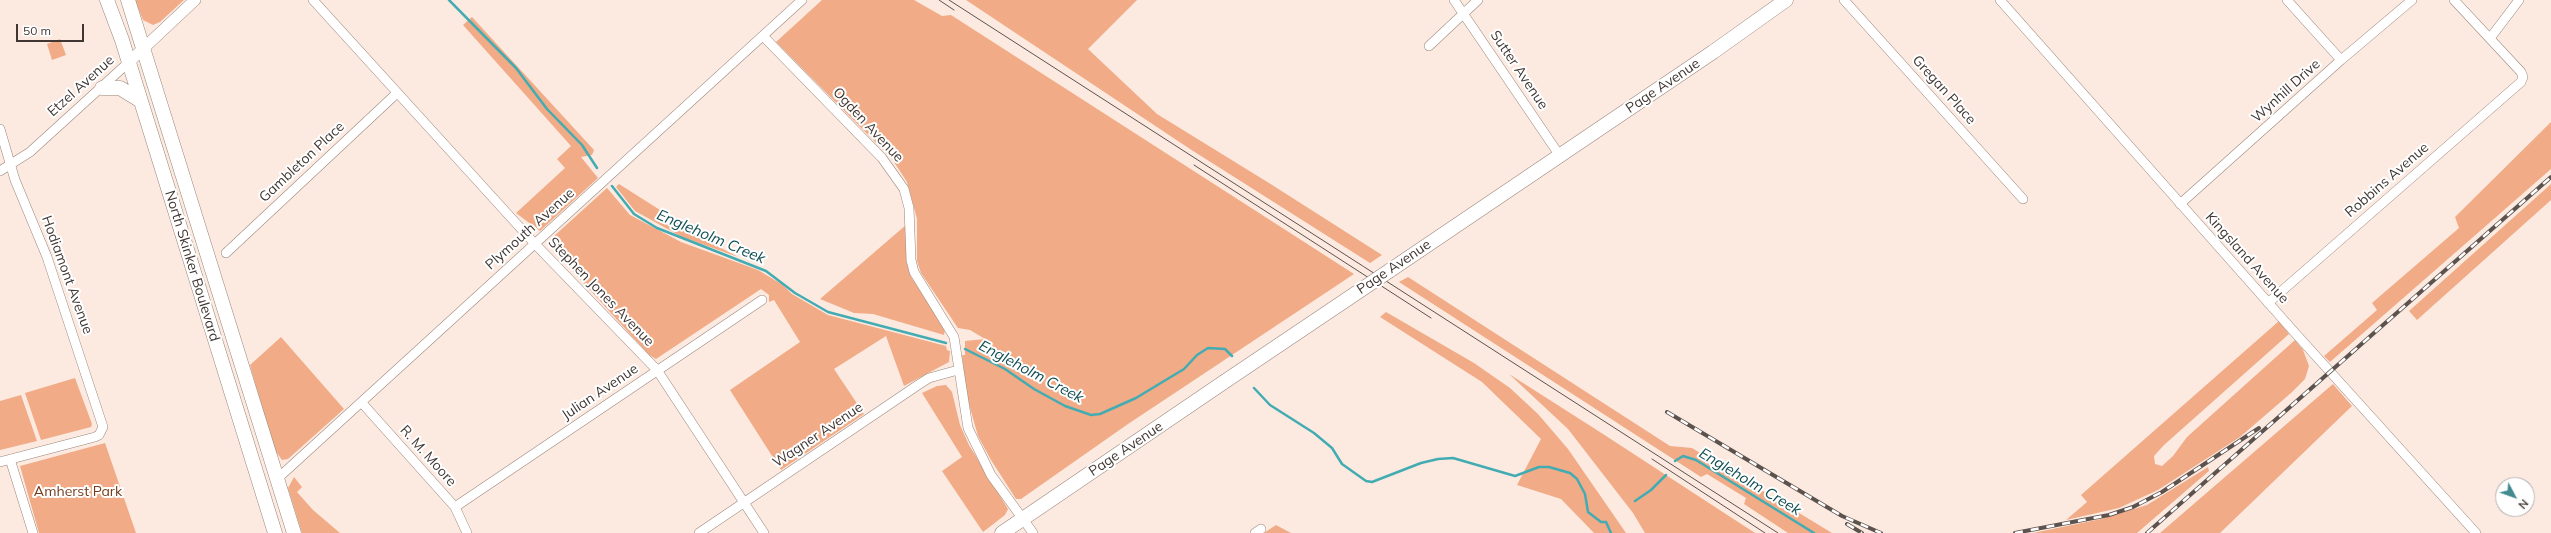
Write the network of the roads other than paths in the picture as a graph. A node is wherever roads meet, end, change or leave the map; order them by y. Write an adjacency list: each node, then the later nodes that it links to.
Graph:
1 (107, 0): 21 (main road, North Skinker Boulevard)
2 (128, 0): 19 (main road, North Skinker Boulevard)
3 (195, 0): 19 (street, Etzel Avenue)
4 (313, 0): 23 (street, Stephen Jones Avenue)
5 (802, 0): 16 (street, Plymouth Avenue)
6 (1454, 0): 15 (street, Sutter Avenue)
7 (1478, 0): 15 (street)
8 (1786, 0): 26 (main road, Page Avenue)
9 (1844, 0): 29 (street, Gregan Place)
10 (2000, 0): 30 (street, Kingsland Avenue)
11 (2287, 0): 20 (street)
12 (2412, 0): 20 (street, Wynhill Drive)
13 (2454, 0): 17 (street)
14 (2519, 0): 17 (street)
15 (1464, 14): 18 (street); 26 (street, Sutter Avenue)
16 (763, 36): 31 (street, Plymouth Avenue); 36 (street, Ogden Avenue)
17 (2491, 37): 34 (street, Robbins Avenue)
18 (1429, 46)
19 (144, 47): 21 (street, Etzel Avenue); 40 (main road, North Skinker Boulevard)
20 (2341, 60): 30 (street, Wynhill Drive)
21 (129, 62): 22 (street, Etzel Avenue); 24 (main road, North Skinker Boulevard)
22 (102, 88): 24 (main road); 27 (street, Etzel Avenue)
23 (397, 93): 31 (street, Stephen Jones Avenue); 32 (street, Gambleton Place)
24 (141, 101): 45 (main road, North Skinker Boulevard)
25 (0, 129): 27 (street, Hodiamont Avenue)
26 (1560, 156): 43 (main road, Page Avenue, bridge)
27 (11, 165): 28 (street, Etzel Avenue); 38 (street, Hodiamont Avenue)
28 (0, 171)
29 (2022, 199)
30 (2180, 204): 34 (street, Kingsland Avenue)
31 (535, 244): 35 (street, Stephen Jones Avenue); 37 (street, Plymouth Avenue)
32 (226, 253)
33 (762, 300): 35 (street, Julian Avenue)
34 (2268, 303): 52 (street, Kingsland Avenue)
35 (657, 370): 41 (street, Stephen Jones Avenue); 42 (street, Julian Avenue)
36 (958, 370): 41 (street, Wagner Avenue); 43 (street, Ogden Avenue)
37 (362, 403): 40 (street, Plymouth Avenue); 42 (street, R. M. Moore)
38 (10, 459): 39 (street); 44 (street)
39 (0, 462)
40 (277, 479): 46 (main road, North Skinker Boulevard)
41 (744, 502): 48 (street, Wagner Avenue); 49 (street, Stephen Jones Avenue)
42 (455, 507): 47 (street, R. M. Moore)
43 (1023, 518): 50 (main road, Page Avenue); 51 (street, Ogden Avenue)
44 (33, 533)
45 (275, 533)
46 (294, 533)
47 (467, 533)
48 (699, 533)
49 (764, 533)
50 (1002, 533)
51 (1033, 533)
52 (2476, 533)

